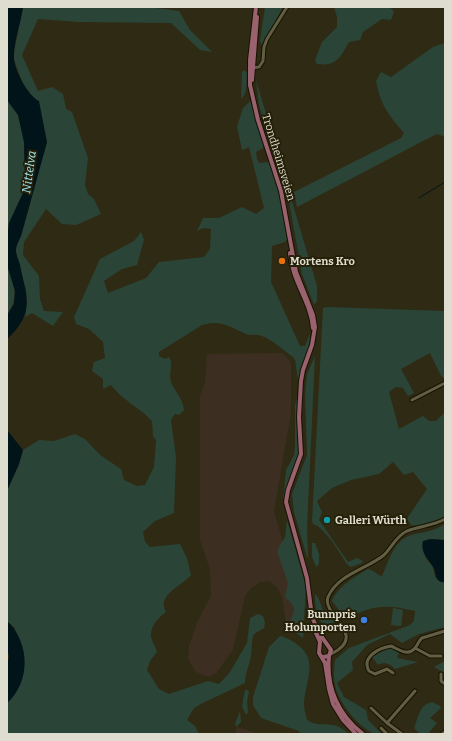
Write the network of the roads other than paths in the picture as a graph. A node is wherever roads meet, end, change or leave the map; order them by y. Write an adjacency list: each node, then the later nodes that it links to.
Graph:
1 (257, 7): 3 (main road, Trondheimsveien)
2 (287, 7): 3 (street)
3 (252, 66): 7 (main road, Trondheimsveien)
4 (445, 383): 5 (street)
5 (412, 400)
6 (445, 519): 9 (street)
7 (309, 598): 10 (main road, Trondheimsveien); 11 (main road, Trondheimsveien)
8 (445, 631): 12 (street)
9 (341, 647): 11 (street); 13 (street)
10 (320, 648): 11 (main road); 15 (main road)
11 (330, 648): 13 (main road)
12 (415, 648): 14 (street); 16 (street)
13 (330, 655): 15 (main road); 24 (main road)
14 (441, 656)
15 (322, 657): 23 (main road)
16 (393, 673)
17 (441, 674): 18 (street)
18 (445, 684)
19 (415, 691): 21 (street)
20 (371, 708): 21 (street)
21 (387, 723): 25 (street)
22 (445, 732): 26 (street)
23 (356, 734)
24 (363, 734)
25 (402, 734)
26 (442, 734)

